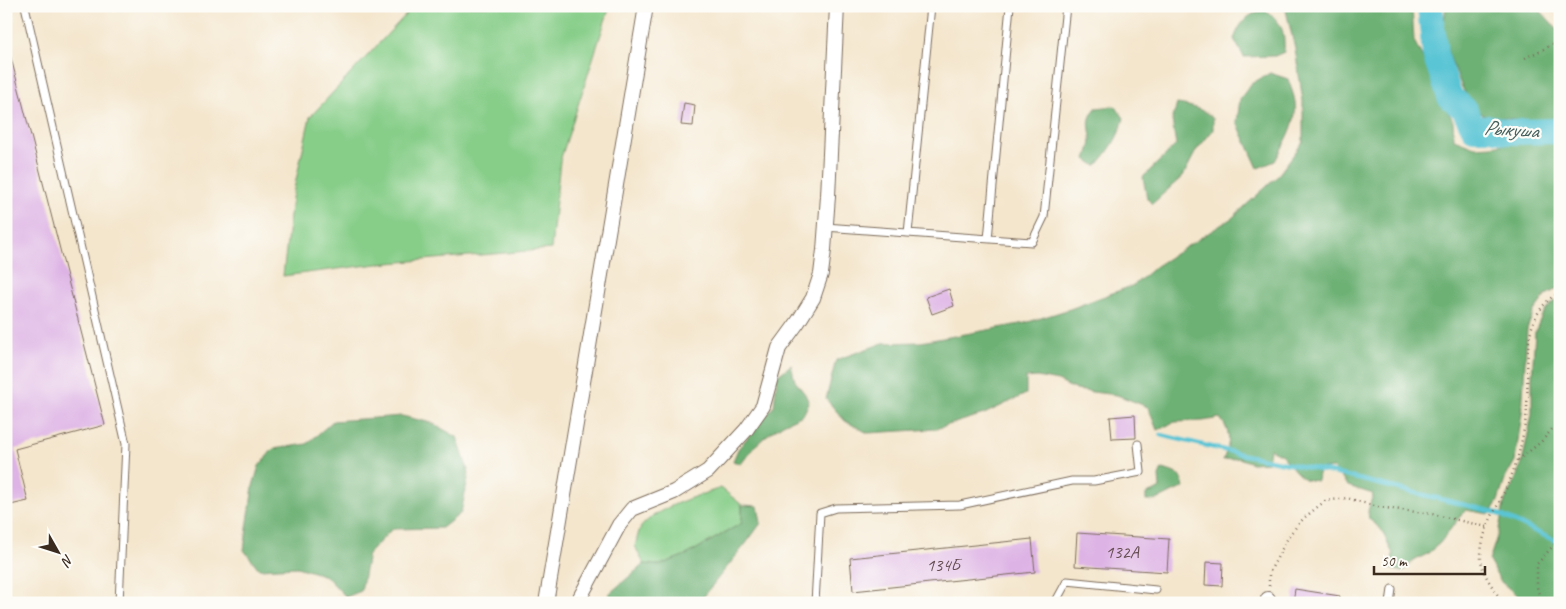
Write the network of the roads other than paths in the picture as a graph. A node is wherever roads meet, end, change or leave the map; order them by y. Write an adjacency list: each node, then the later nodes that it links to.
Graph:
1 (25, 6): 13 (lane)
2 (646, 6): 14 (street)
3 (837, 6): 7 (street)
4 (931, 6): 8 (lane)
5 (1010, 6): 9 (lane)
6 (1066, 6): 9 (lane)
7 (825, 228): 8 (lane); 15 (street)
8 (908, 233): 9 (lane)
9 (988, 239)
10 (1138, 444): 16 (lane)
11 (1392, 589): 18 (lane)
12 (1156, 590): 17 (lane)
13 (119, 603)
14 (546, 603)
15 (577, 603)
16 (815, 603)
17 (1055, 603)
18 (1390, 603)

